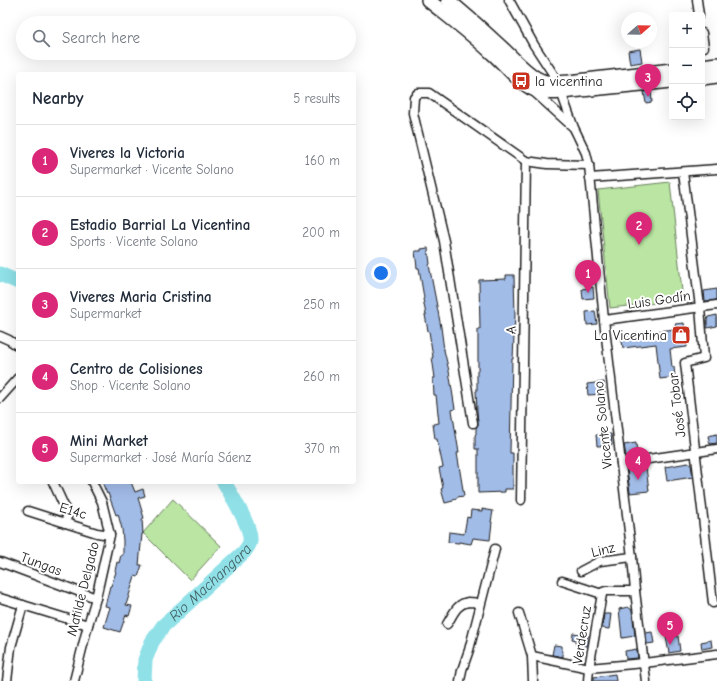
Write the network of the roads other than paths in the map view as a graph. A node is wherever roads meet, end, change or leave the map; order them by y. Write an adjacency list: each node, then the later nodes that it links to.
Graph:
1 (428, 0): 12 (main road)
2 (448, 0): 13 (main road)
3 (509, 0): 13 (street, Vicente Solano)
4 (697, 0): 5 (street)
5 (699, 12)
6 (717, 64): 7 (main road)
7 (705, 66)
8 (669, 70): 13 (main road)
9 (717, 76): 10 (main road)
10 (705, 78)
11 (669, 81): 13 (main road)
12 (530, 88): 13 (main road); 14 (street)
13 (560, 88): 14 (street, Vicente Solano)
14 (574, 128): 16 (street, Vicente Solano)
15 (526, 161): 16 (street); 27 (street); 33 (street, A)
16 (589, 165): 19 (street, Vicente Solano)
17 (717, 169): 18 (street)
18 (683, 172): 19 (street); 21 (street, José Tobar)
19 (590, 178): 22 (street, Vicente Solano)
20 (717, 305): 21 (street, Luis Godín)
21 (700, 307): 22 (street, Luis Godín); 29 (street, José Tobar)
22 (604, 320): 30 (street, Vicente Solano)
23 (0, 336): 24 (street)
24 (16, 345)
25 (16, 380): 26 (street)
26 (0, 398)
27 (472, 423)
28 (717, 449): 29 (street)
29 (696, 451): 30 (street); 46 (street, José Tobar)
30 (621, 463): 38 (street, Vicente Solano)
31 (54, 484): 35 (street)
32 (93, 484): 36 (street, Matilde Delgado)
33 (521, 500)
34 (28, 511): 35 (street, E14c)
35 (65, 523): 36 (street, E14c)
36 (110, 534): 45 (street, Matilde Delgado)
37 (495, 549): 48 (street)
38 (632, 557): 40 (street, Linz); 42 (street, Vicente Solano)
39 (0, 562): 45 (street, Tungas)
40 (581, 571)
41 (562, 581): 43 (street)
42 (634, 591): 43 (street); 54 (street, Vicente Solano)
43 (602, 594): 55 (street, Verdecruz)
44 (0, 598): 47 (street)
45 (96, 598): 51 (street, Matilde Delgado)
46 (713, 603)
47 (23, 605): 51 (street); 56 (street)
48 (480, 605): 50 (street); 58 (street)
49 (519, 613): 53 (street)
50 (447, 624)
51 (88, 625): 57 (street, Matilde Delgado)
52 (717, 654): 54 (street)
53 (532, 656): 55 (street); 59 (street)
54 (644, 663): 55 (street); 61 (street, Vicente Solano)
55 (589, 668): 60 (street, Verdecruz)
56 (7, 681)
57 (74, 681)
58 (460, 681)
59 (533, 681)
60 (588, 681)
61 (646, 681)

